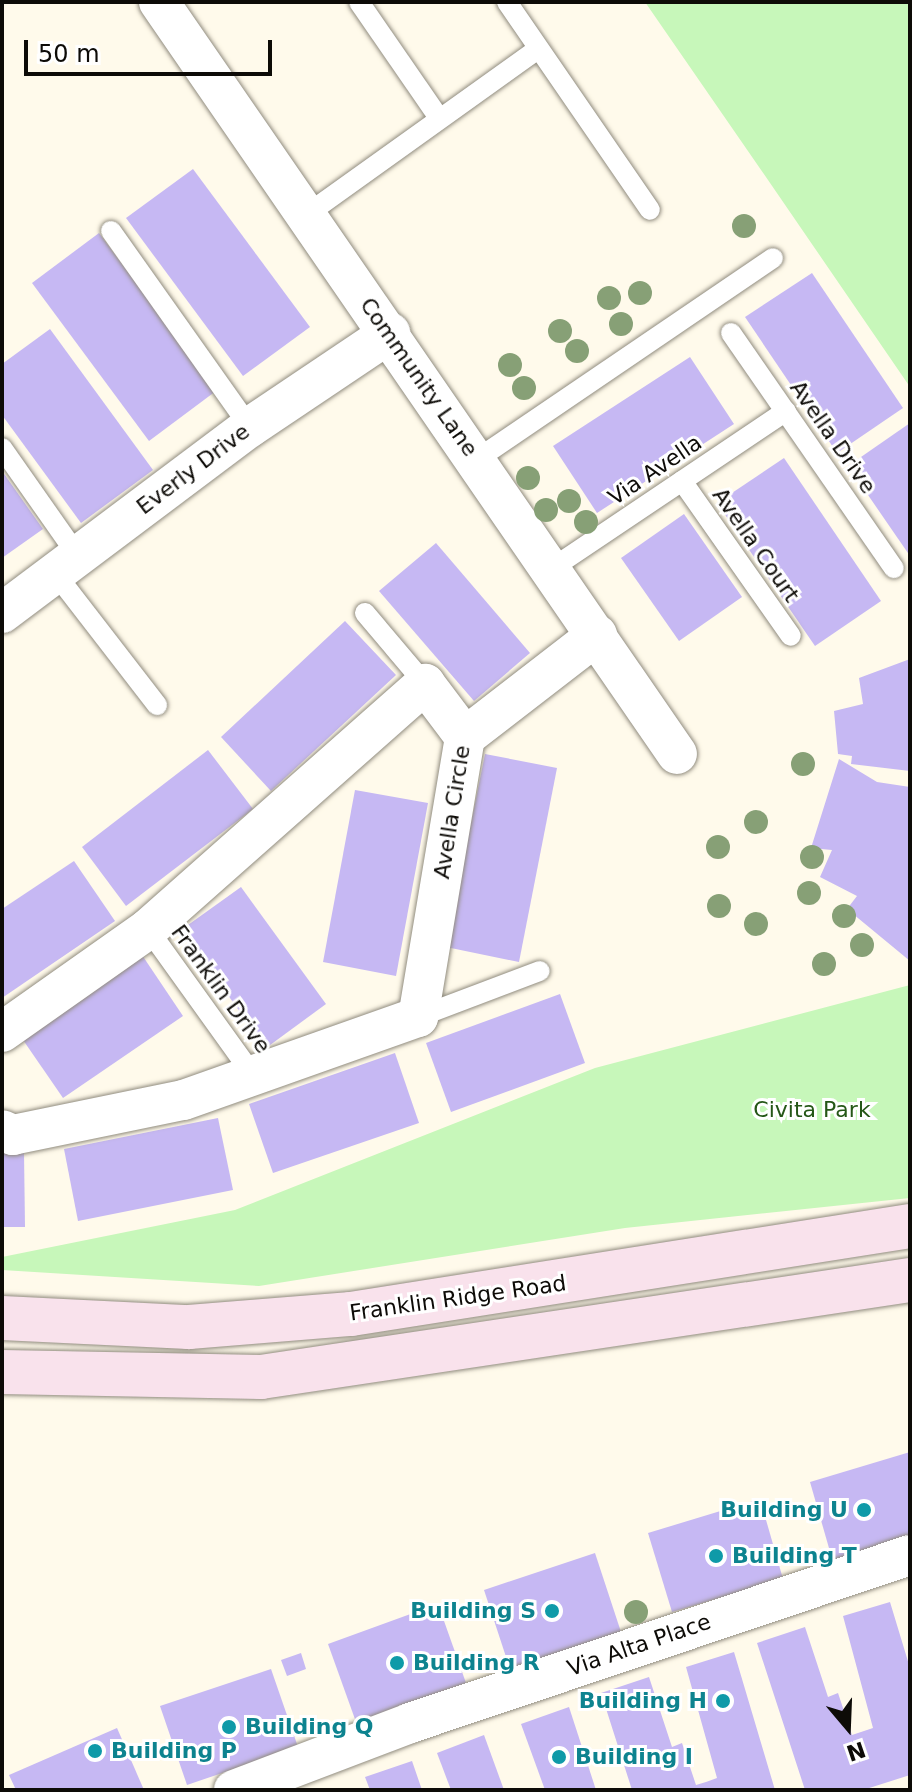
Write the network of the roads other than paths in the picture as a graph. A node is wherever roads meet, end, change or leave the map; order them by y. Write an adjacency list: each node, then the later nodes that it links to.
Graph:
1 (159, 2): 7 (street, Community Lane)
2 (359, 2): 5 (lane)
3 (507, 2): 4 (lane)
4 (538, 49): 5 (lane); 6 (lane)
5 (439, 118): 7 (lane)
6 (650, 210)
7 (306, 215): 10 (street, Community Lane)
8 (111, 231): 13 (lane)
9 (773, 258): 15 (lane)
10 (390, 333): 13 (street, Everly Drive); 15 (street, Community Lane)
11 (731, 333): 12 (lane, Avella Drive)
12 (786, 411): 16 (lane, Via Avella); 18 (lane, Avella Drive)
13 (250, 427): 17 (street, Everly Drive)
14 (2, 448): 17 (lane)
15 (476, 460): 19 (street, Community Lane)
16 (682, 481): 19 (lane, Via Avella); 23 (lane, Avella Court)
17 (66, 564): 20 (street, Everly Drive); 25 (lane)
18 (894, 568)
19 (551, 569): 22 (street, Community Lane)
20 (2, 613)
21 (365, 613): 24 (lane)
22 (597, 635): 26 (street); 27 (street, Community Lane)
23 (791, 636)
24 (425, 684): 26 (street, Avella Circle); 28 (street)
25 (157, 705)
26 (465, 737): 30 (street, Avella Circle)
27 (677, 754)
28 (148, 929): 31 (street); 32 (lane, Franklin Drive)
29 (540, 971): 30 (lane)
30 (418, 1017): 32 (street)
31 (2, 1032)
32 (255, 1078): 33 (street)
33 (2, 1130)
34 (910, 1226): 36 (street, Franklin Ridge Road)
35 (910, 1280): 37 (street)
36 (2, 1318)
37 (2, 1372)
38 (910, 1555): 39 (street, Via Alta Place)
39 (234, 1790)

